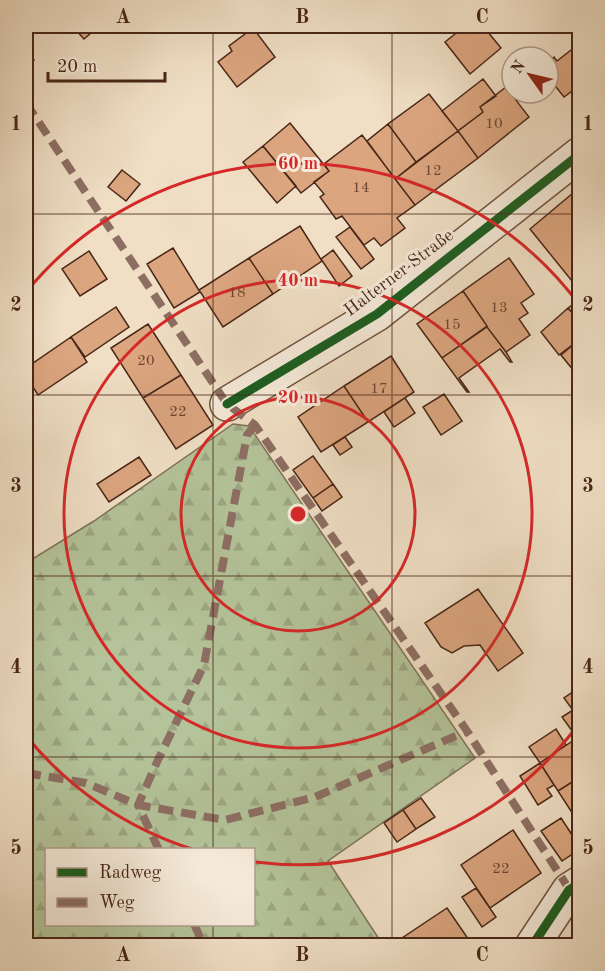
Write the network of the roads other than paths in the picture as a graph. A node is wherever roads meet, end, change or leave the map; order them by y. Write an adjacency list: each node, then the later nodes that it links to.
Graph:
1 (579, 154): 2 (street, Halterner Straße)
2 (227, 404)
3 (579, 883): 4 (street)
4 (532, 945)

